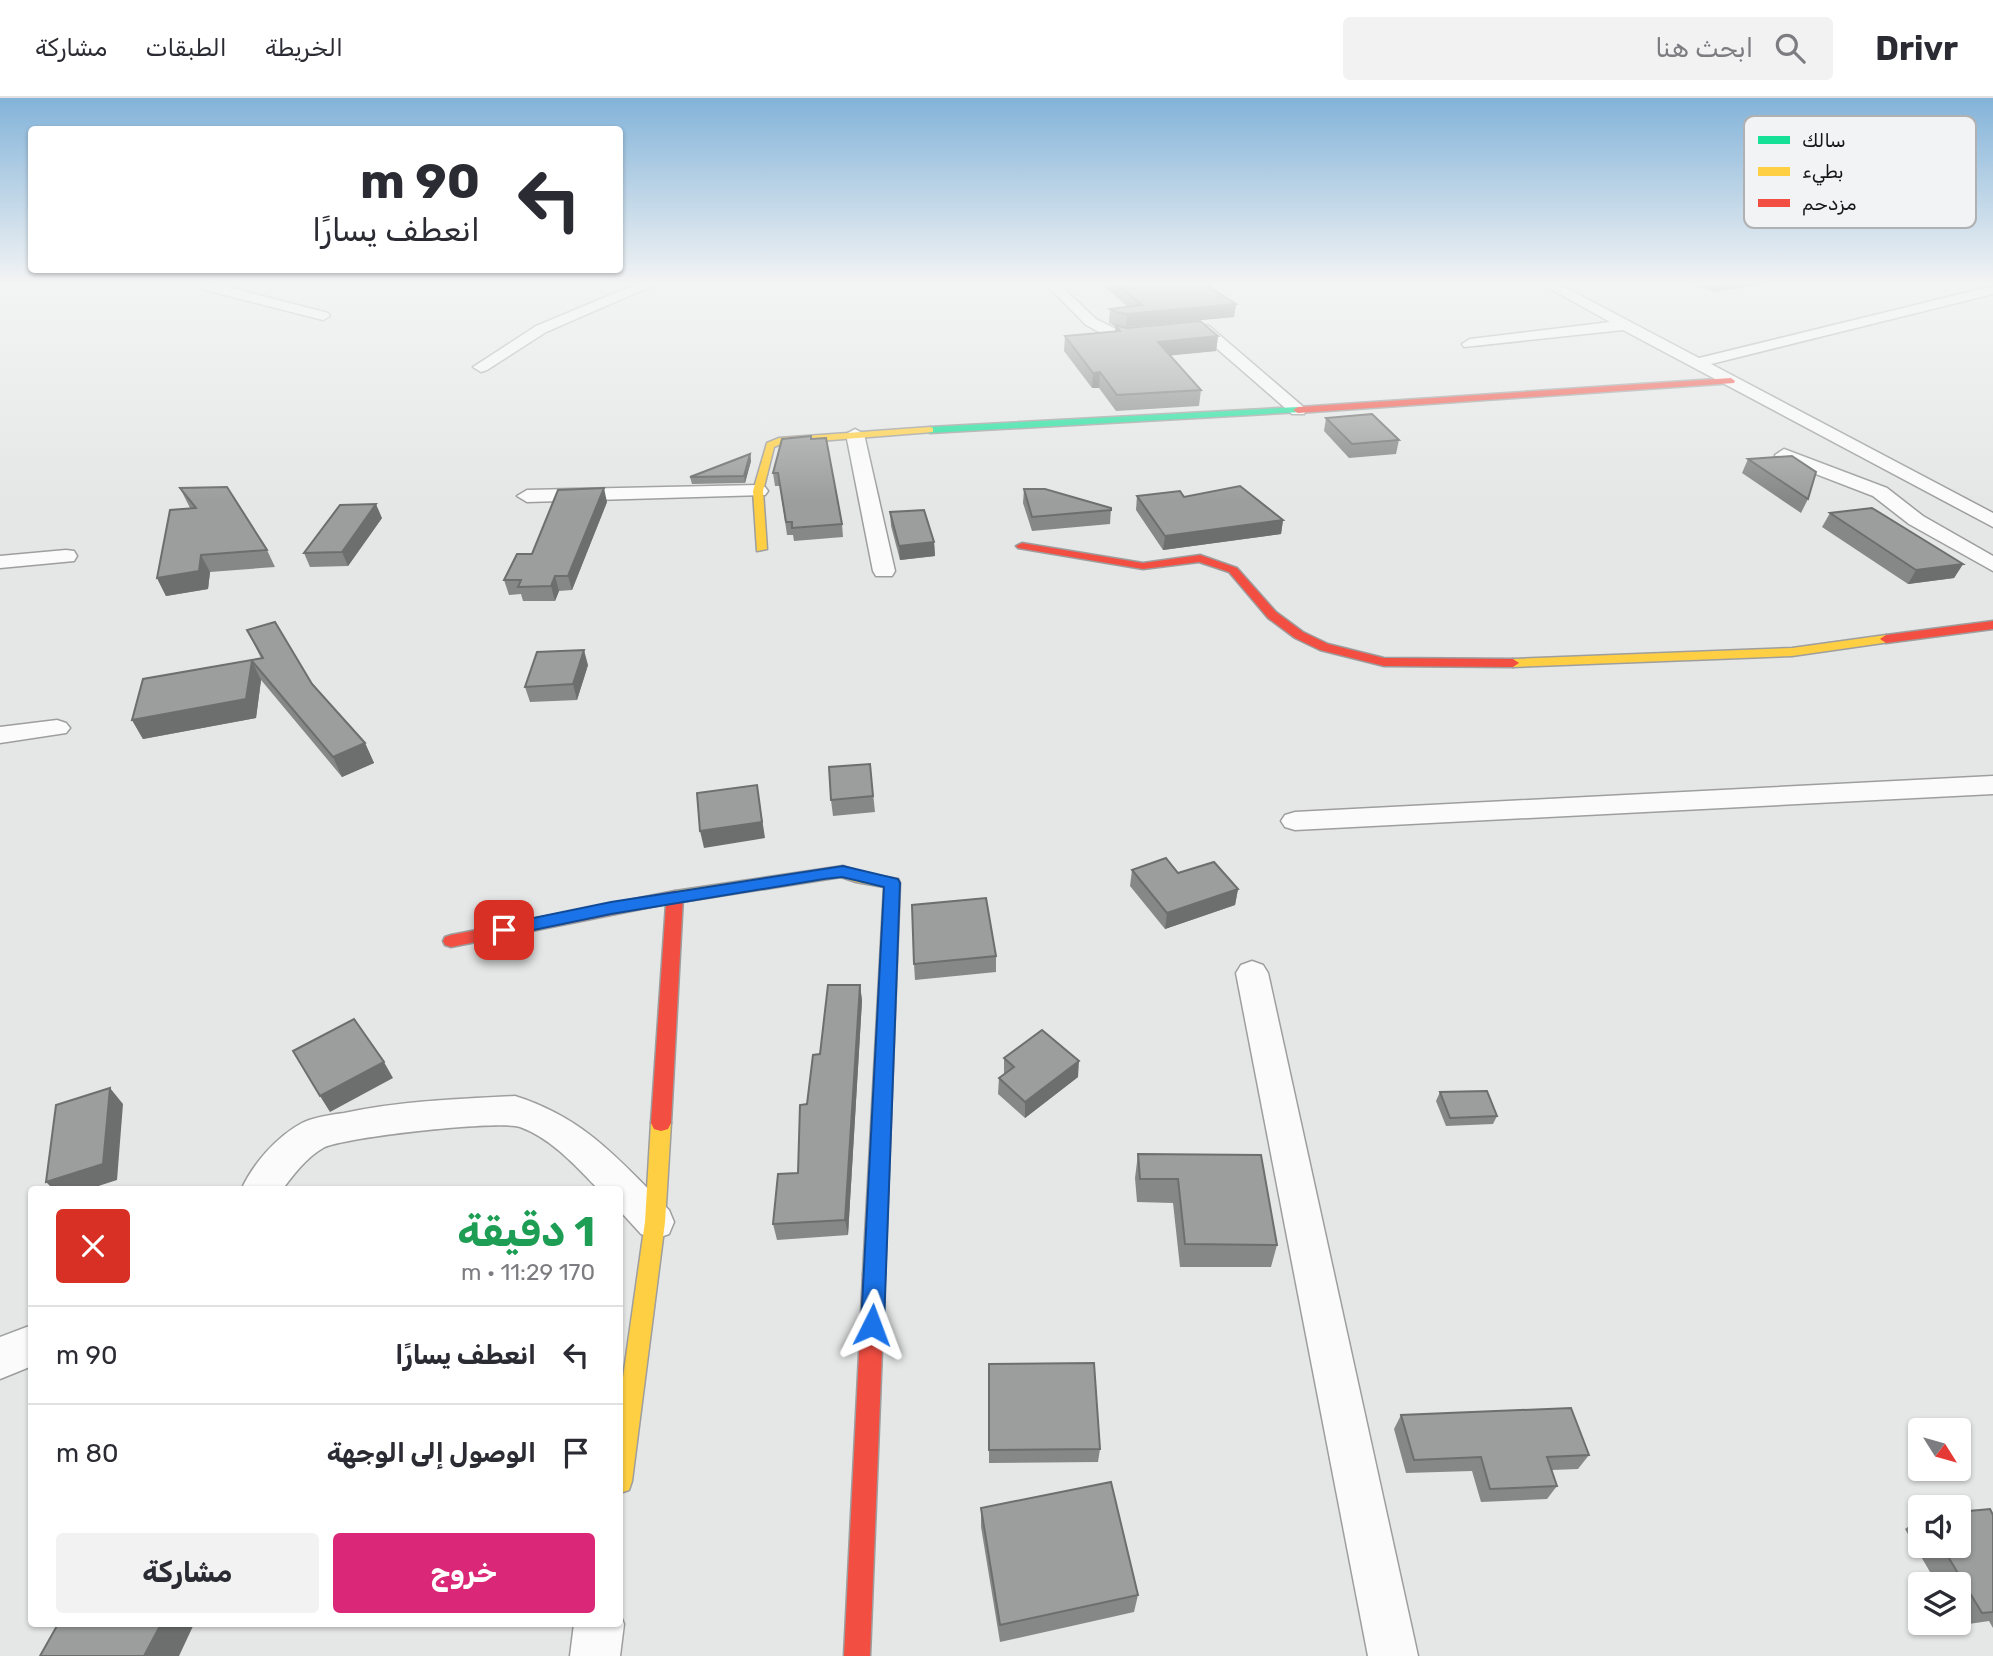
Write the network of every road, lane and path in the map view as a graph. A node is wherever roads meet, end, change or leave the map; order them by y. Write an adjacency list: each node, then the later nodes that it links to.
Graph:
1 (501, 355): 6 (street)
2 (1234, 355): 8 (street)
3 (1682, 355): 5 (street)
4 (1731, 355): 5 (street)
5 (1697, 363): 7 (street)
6 (481, 367)
7 (1731, 381): 8 (street); 13 (street)
8 (1298, 410): 9 (street)
9 (855, 434): 11 (street); 19 (street)
10 (1784, 455): 18 (street)
11 (758, 491): 12 (street); 15 (street)
12 (527, 496)
13 (1993, 521)
14 (1022, 546): 20 (street)
15 (761, 549)
16 (66, 556): 17 (street)
17 (0, 562)
18 (1993, 565)
19 (884, 571)
20 (1993, 625)
21 (57, 728): 22 (street)
22 (0, 735)
23 (1993, 785): 24 (street)
24 (1295, 821)
25 (675, 897): 26 (street); 31 (street); 37 (street)
26 (451, 941)
27 (1252, 973): 38 (street)
28 (263, 1186): 29 (street)
29 (618, 1186)
30 (623, 1191): 31 (street)
31 (655, 1222): 34 (street)
32 (28, 1347): 33 (street)
33 (0, 1358)
34 (623, 1459)
35 (599, 1627): 36 (street)
36 (595, 1656)
37 (857, 1656)
38 (1392, 1656)

